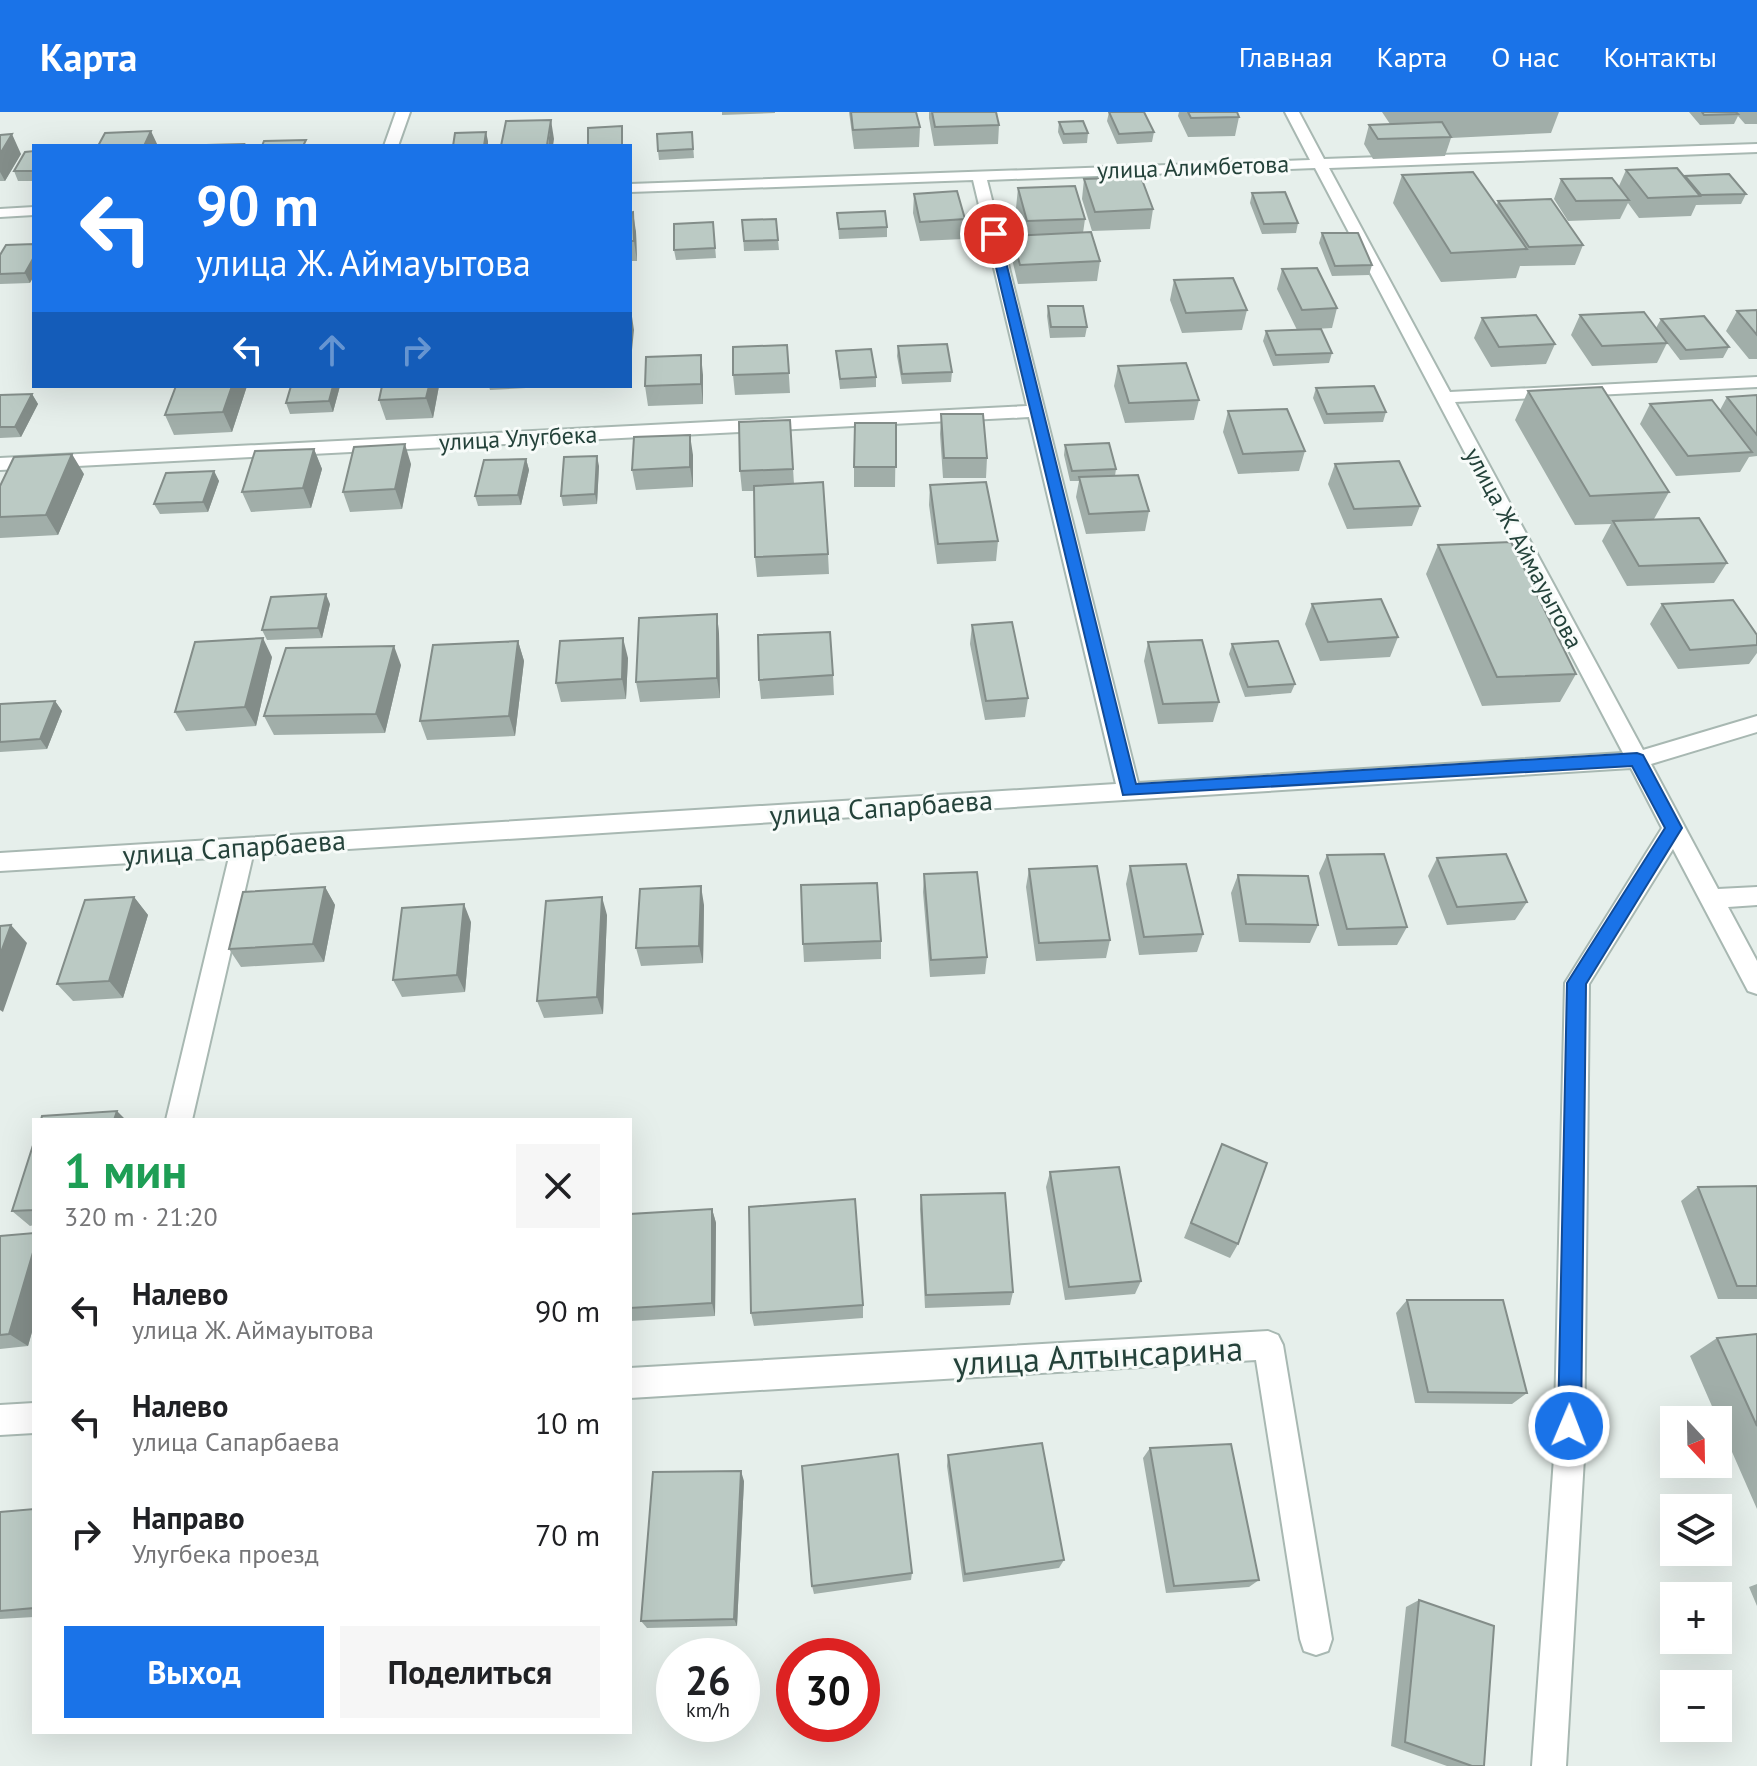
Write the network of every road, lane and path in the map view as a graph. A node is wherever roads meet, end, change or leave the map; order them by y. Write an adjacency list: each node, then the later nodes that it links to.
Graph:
1 (403, 112): 3 (street)
2 (1292, 112): 5 (street, улица Ж. Аймауытова)
3 (392, 144)
4 (1757, 148): 5 (street, улица Алимбетова)
5 (1319, 162): 6 (street, улица Алимбетова); 11 (street, улица Ж. Аймауытова)
6 (979, 175): 7 (street, улица Алимбетова); 12 (street)
7 (632, 188)
8 (32, 211): 9 (street)
9 (0, 213)
10 (1757, 382): 11 (street)
11 (1444, 397): 15 (street, улица Ж. Аймауытова)
12 (1037, 411): 13 (street, улица Улугбека); 16 (street)
13 (0, 464)
14 (1757, 724): 15 (street, улица Сапарбаева)
15 (1637, 760): 16 (street, улица Сапарбаева); 17 (street, улица Ж. Аймауытова)
16 (1129, 791): 18 (street, улица Сапарбаева)
17 (1674, 828): 21 (street, улица Ж. Аймауытова); 28 (street)
18 (243, 847): 19 (street, улица Сапарбаева); 23 (street)
19 (0, 862)
20 (1757, 896): 21 (street)
21 (1712, 899): 22 (street, улица Ж. Аймауытова)
22 (1757, 984)
23 (179, 1118)
24 (632, 1383): 27 (street, улица Алтынсарина)
25 (32, 1418): 26 (street)
26 (0, 1420)
27 (1316, 1639)
28 (1549, 1766)

